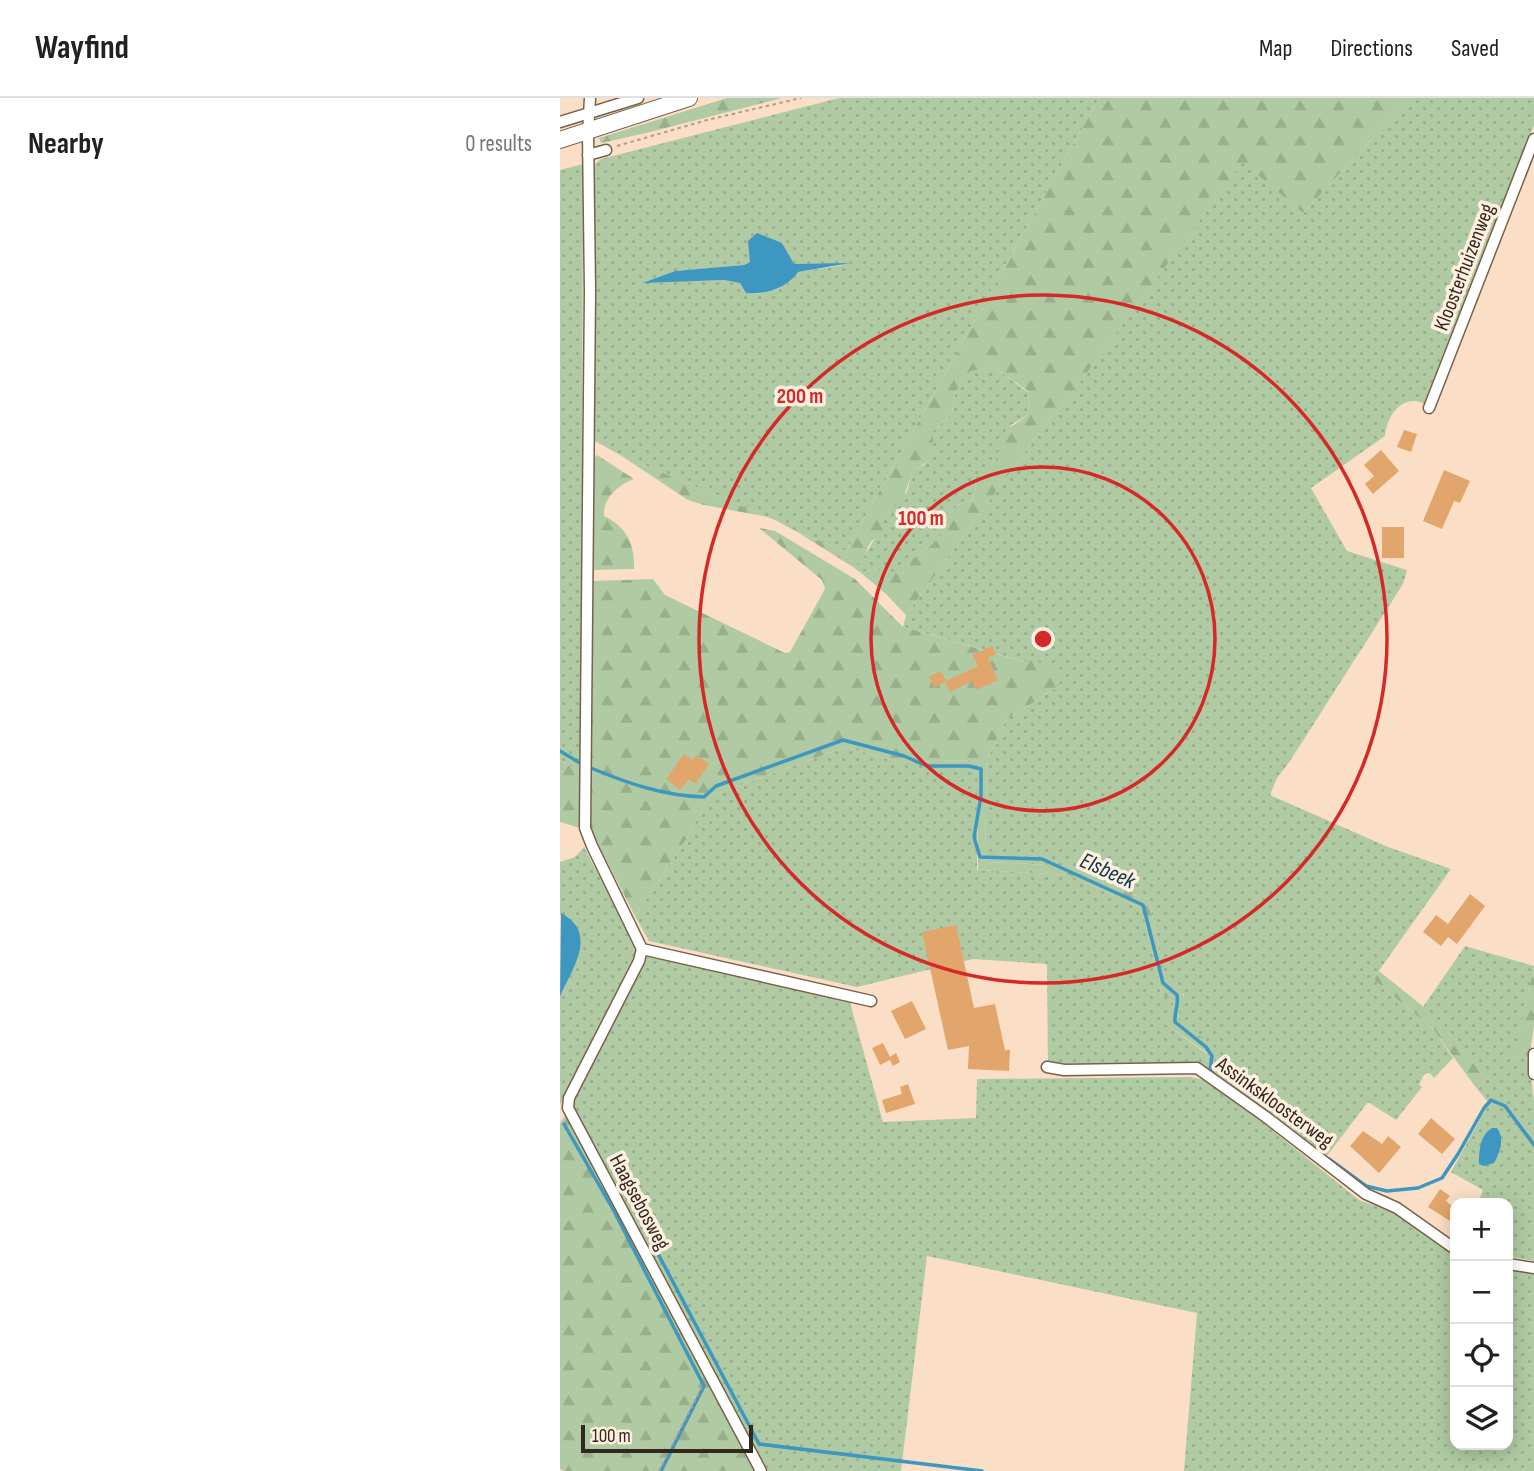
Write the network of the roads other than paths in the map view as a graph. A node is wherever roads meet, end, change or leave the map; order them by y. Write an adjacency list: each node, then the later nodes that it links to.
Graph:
1 (590, 98): 4 (street)
2 (638, 98): 4 (street)
3 (689, 98): 6 (main road)
4 (590, 114): 5 (street); 6 (street)
5 (560, 122)
6 (588, 133): 8 (main road); 10 (street)
7 (1534, 139): 11 (street, Kloosterhuizenweg)
8 (560, 140)
9 (606, 150): 10 (street)
10 (588, 155): 12 (street)
11 (1429, 408)
12 (642, 949): 13 (street); 20 (street, Haagsebosweg)
13 (871, 1001)
14 (1534, 1054): 16 (street)
15 (1047, 1067): 17 (street, Assinkskloosterweg)
16 (1534, 1074)
17 (1450, 1245)
18 (1513, 1265): 19 (street)
19 (1534, 1268)
20 (761, 1471)

